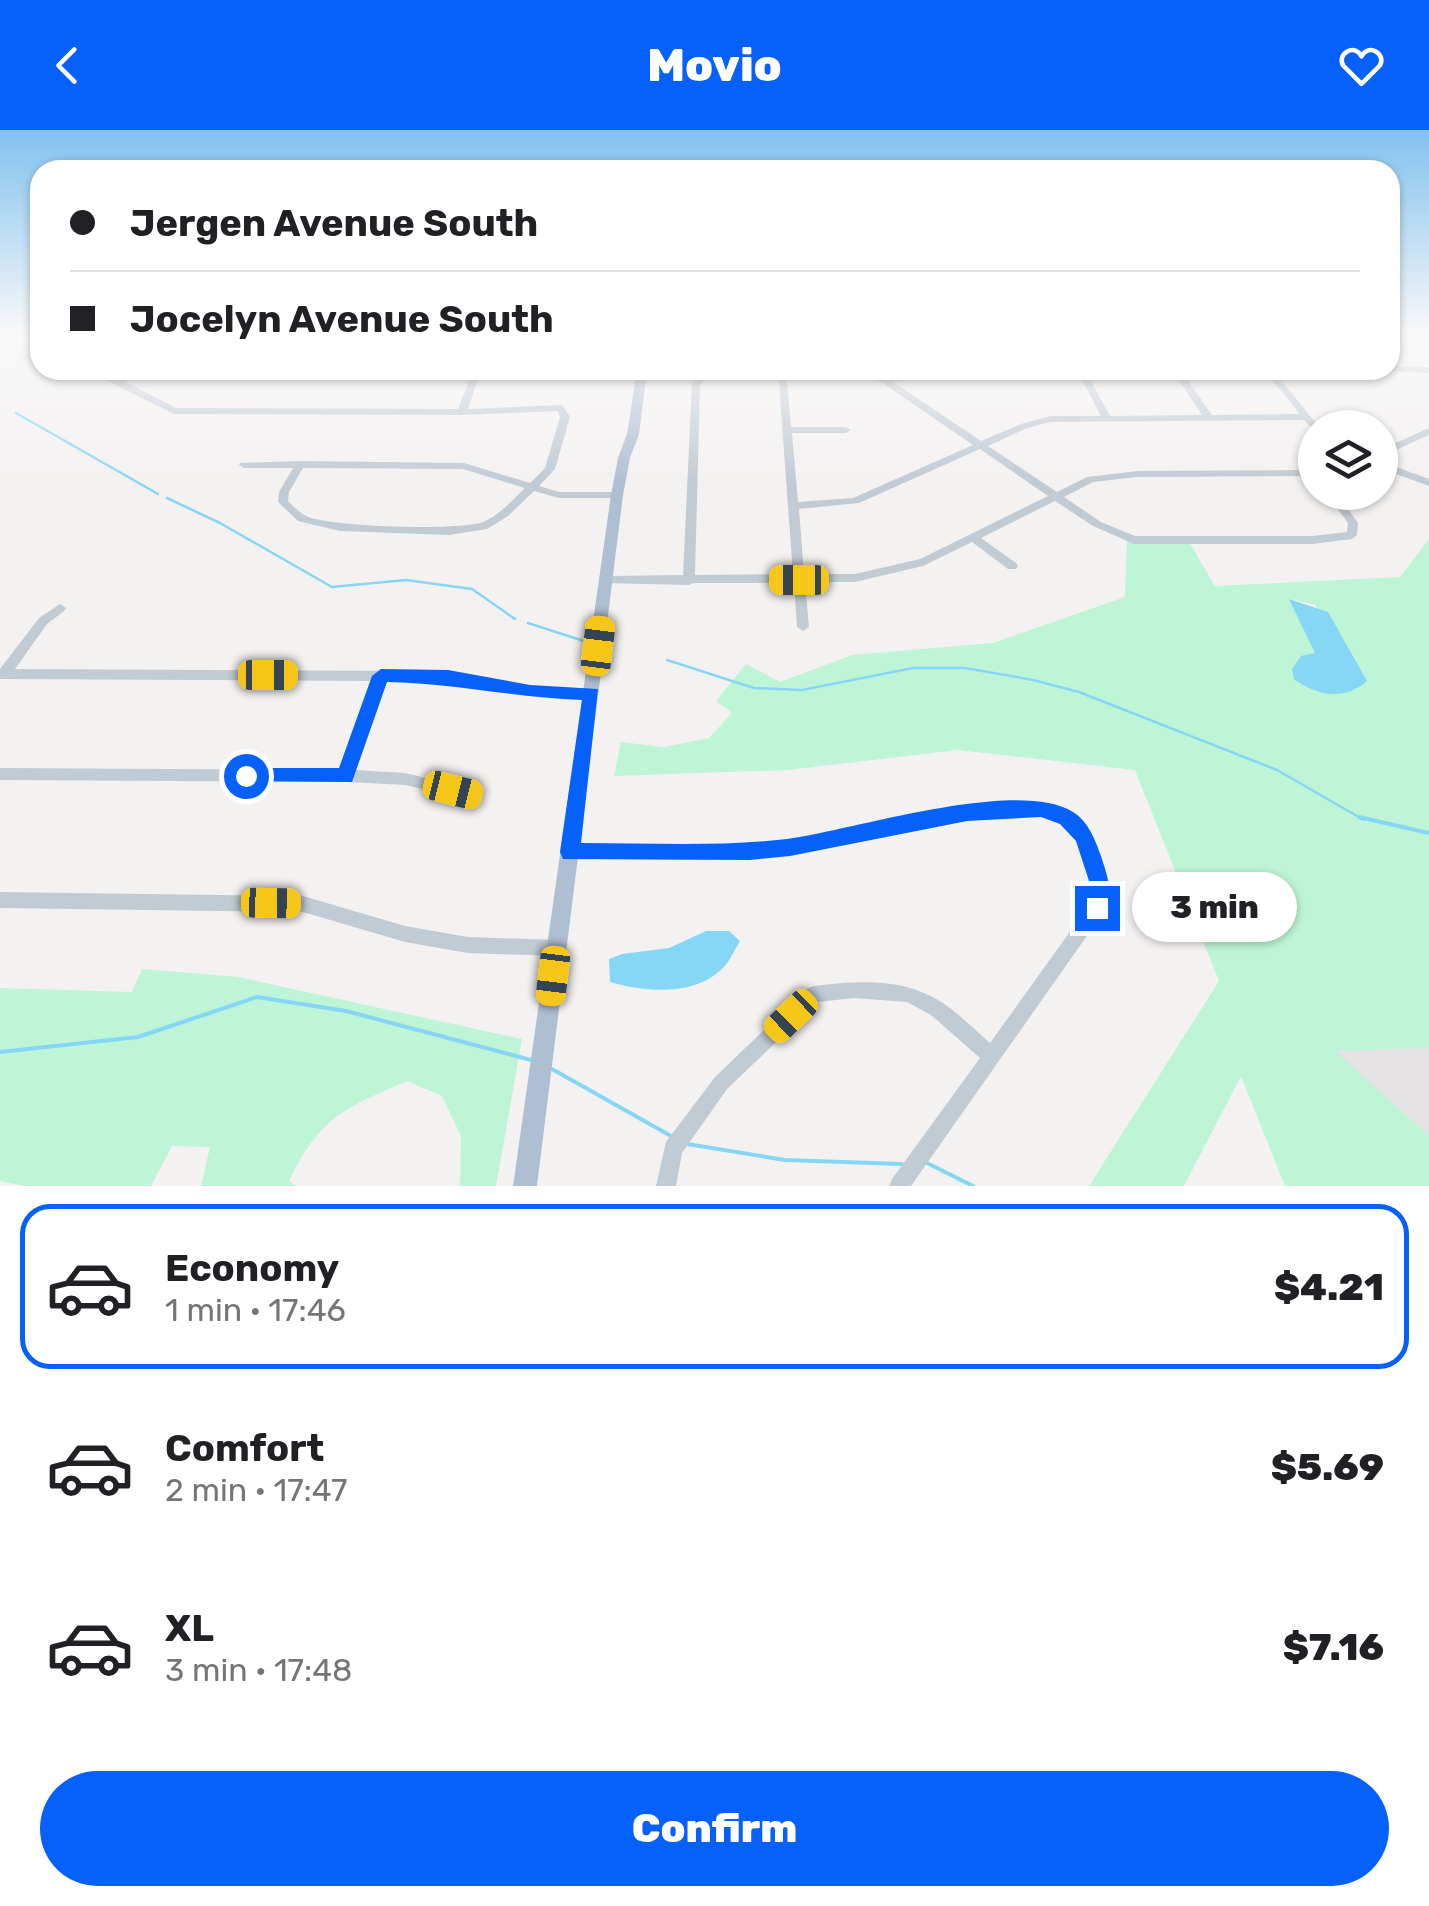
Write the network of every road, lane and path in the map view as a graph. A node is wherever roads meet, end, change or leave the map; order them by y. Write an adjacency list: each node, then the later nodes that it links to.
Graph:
1 (121, 384): 12 (street)
2 (472, 384): 12 (street)
3 (629, 384): 21 (main road)
4 (640, 384): 21 (main road)
5 (696, 384): 36 (street)
6 (783, 384): 16 (street)
7 (890, 384): 19 (street)
8 (1089, 384): 14 (street)
9 (1186, 384): 15 (street)
10 (1280, 384): 11 (street)
11 (1301, 410)
12 (462, 412): 27 (street)
13 (1298, 417): 15 (street)
14 (1107, 418): 15 (street); 19 (street)
15 (1209, 418)
16 (787, 430): 17 (street); 30 (street)
17 (846, 430)
18 (1429, 432): 20 (street)
19 (982, 446): 29 (street); 30 (street)
20 (1398, 446)
21 (624, 458): 28 (main road)
22 (301, 464): 23 (street); 27 (street); 27 (street)
23 (244, 465)
24 (1398, 471): 26 (street)
25 (1298, 473): 29 (street)
26 (1429, 483)
27 (534, 487): 28 (street)
28 (617, 495): 34 (main road)
29 (1055, 496): 31 (street); 32 (street)
30 (792, 506): 35 (street)
31 (1343, 510)
32 (973, 537): 33 (street); 35 (street)
33 (1012, 566)
34 (606, 580): 36 (street); 41 (main road)
35 (799, 580): 36 (street); 38 (street)
36 (689, 581)
37 (60, 608): 39 (street)
38 (803, 627)
39 (2, 676): 40 (street)
40 (381, 676): 41 (street); 43 (street)
41 (592, 694): 45 (main road)
42 (0, 774): 43 (street)
43 (346, 776): 44 (street)
44 (473, 795)
45 (570, 852): 47 (main road); 48 (street)
46 (0, 900): 47 (street)
47 (556, 948): 49 (main road)
48 (992, 1057): 50 (street); 51 (street)
49 (525, 1186)
50 (666, 1186)
51 (899, 1186)

